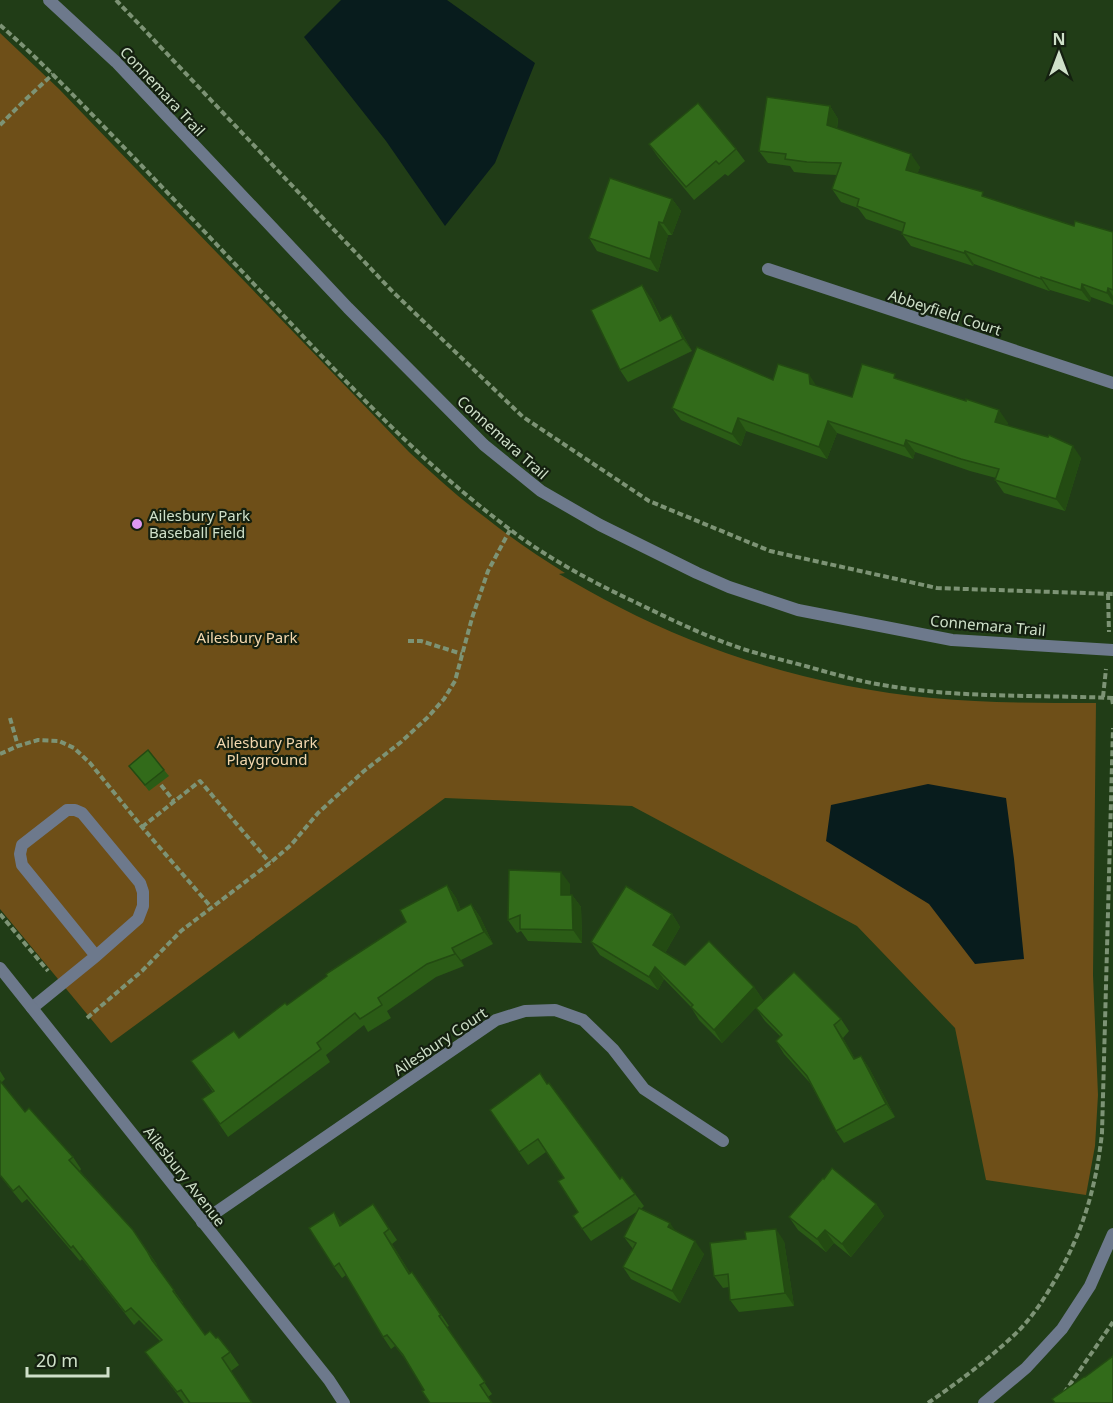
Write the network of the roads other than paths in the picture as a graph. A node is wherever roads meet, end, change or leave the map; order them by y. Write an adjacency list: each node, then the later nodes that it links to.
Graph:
1 (49, 0): 4 (street, Connemara Trail)
2 (768, 269): 3 (street, Abbeyfield Court)
3 (1113, 383)
4 (1113, 650)
5 (96, 956): 5 (street); 7 (street)
6 (0, 969): 7 (street, Ailesbury Avenue)
7 (32, 1008): 9 (street, Ailesbury Avenue)
8 (723, 1142): 9 (street, Ailesbury Court)
9 (202, 1222): 11 (street, Ailesbury Avenue)
10 (1113, 1234): 12 (street)
11 (344, 1403)
12 (984, 1403)

